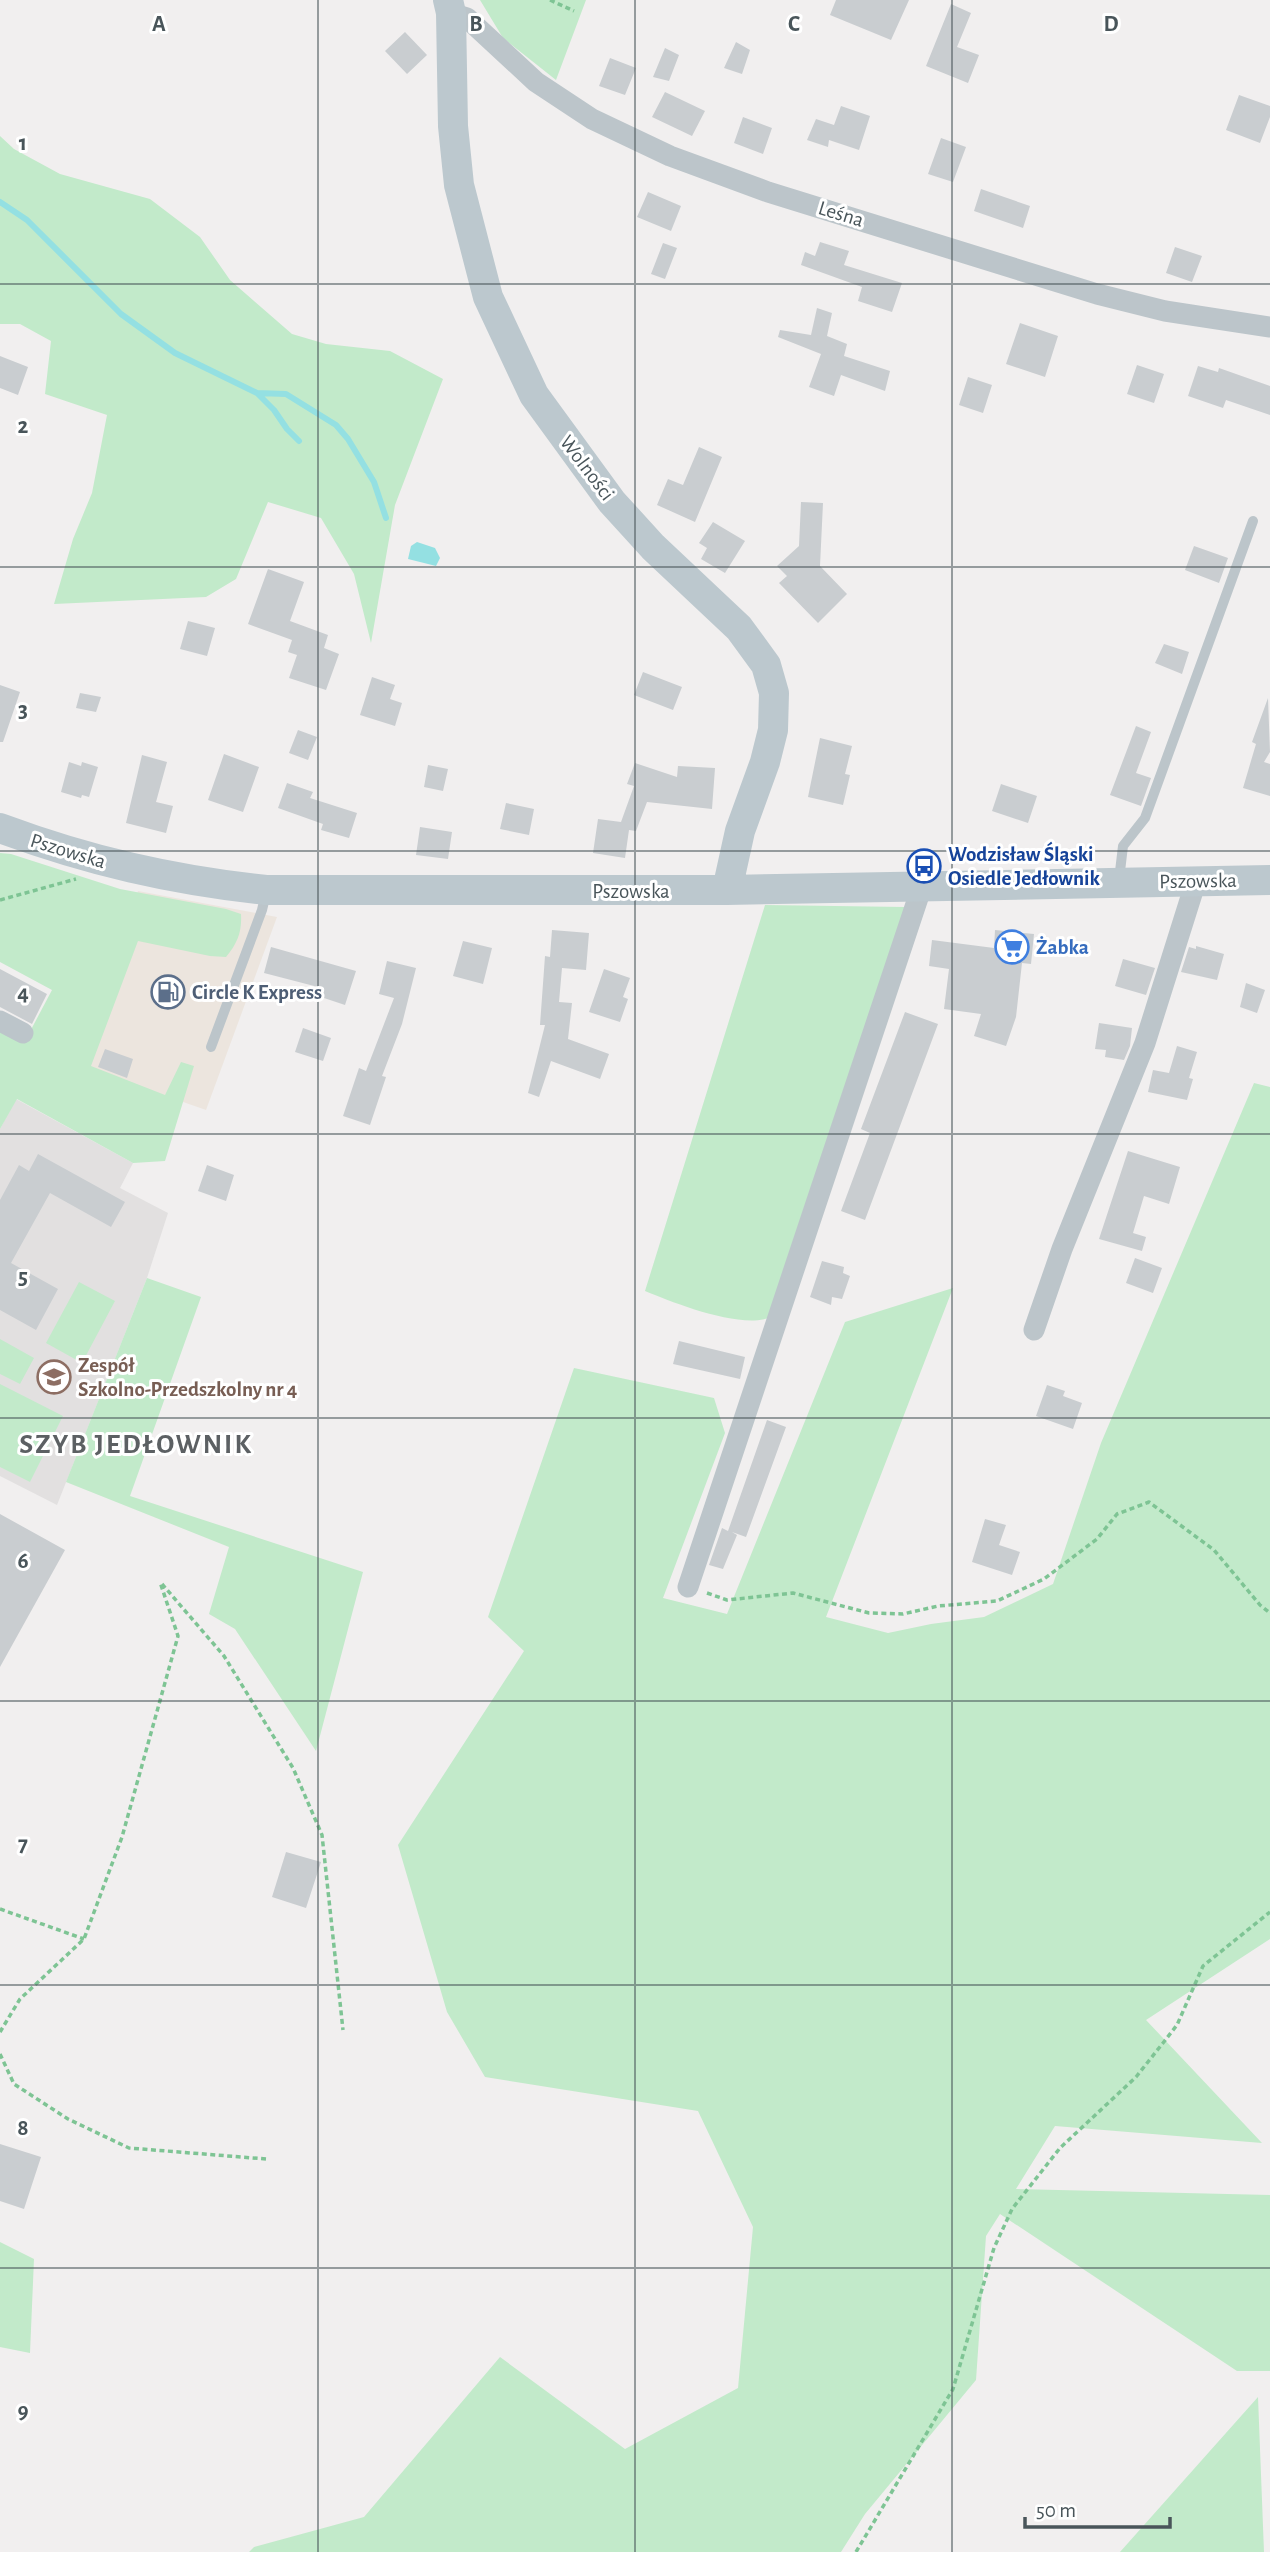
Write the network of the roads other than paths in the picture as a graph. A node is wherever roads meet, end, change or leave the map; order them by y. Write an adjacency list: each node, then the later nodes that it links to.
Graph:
1 (449, 6): 2 (street, Leśna); 12 (main road, Wolności)
2 (1270, 327)
3 (1253, 521): 9 (lane)
4 (0, 828): 5 (main road, Pszowska)
5 (32, 840): 6 (main road); 11 (main road, Pszowska)
6 (0, 844)
7 (1270, 880): 8 (main road, Pszowska)
8 (1196, 881): 9 (main road, Pszowska); 16 (street)
9 (1118, 883): 10 (main road, Pszowska)
10 (922, 886): 12 (main road, Pszowska); 17 (street)
11 (266, 890): 12 (main road, Pszowska); 15 (lane)
12 (727, 890)
13 (0, 1021): 14 (street)
14 (23, 1033)
15 (211, 1047)
16 (1034, 1330)
17 (688, 1587)

